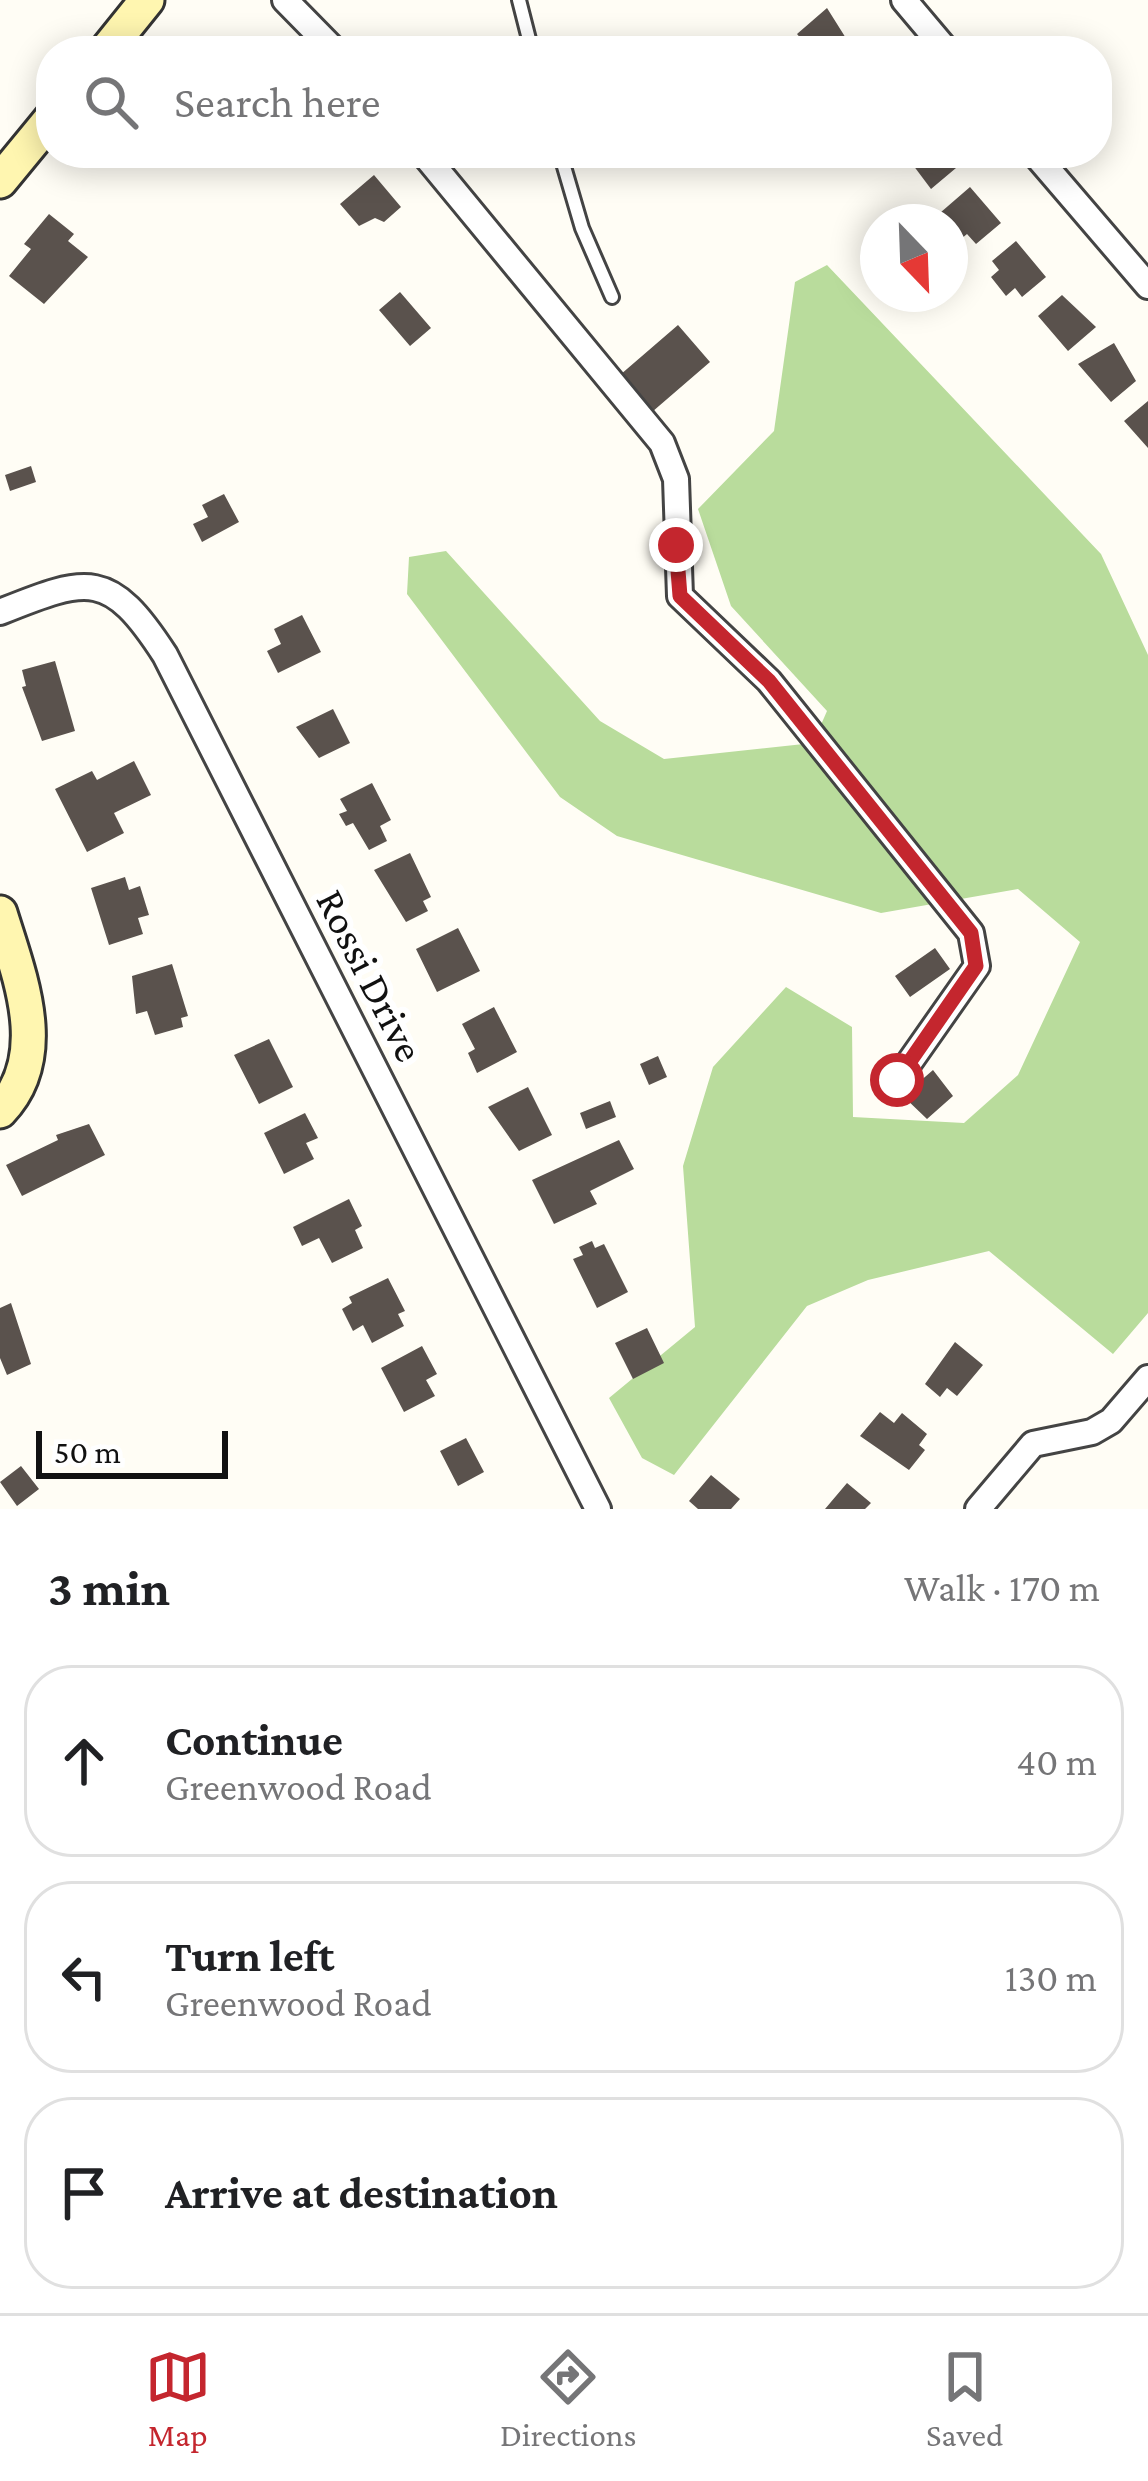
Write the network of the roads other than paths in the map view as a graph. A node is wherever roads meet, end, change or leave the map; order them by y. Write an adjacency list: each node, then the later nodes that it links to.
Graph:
1 (147, 0): 5 (street)
2 (286, 0): 6 (street)
3 (519, 0): 7 (lane)
4 (904, 0): 8 (street)
5 (118, 36)
6 (321, 36)
7 (528, 36)
8 (934, 36)
9 (36, 138): 13 (street)
10 (435, 168): 18 (street)
11 (564, 168): 15 (lane)
12 (1047, 168): 14 (street)
13 (0, 182)
14 (1147, 281)
15 (612, 297)
16 (0, 613): 21 (street, Rossi Drive)
17 (0, 913): 19 (street)
18 (897, 1080)
19 (0, 1111)
20 (1148, 1378): 22 (street)
21 (598, 1509)
22 (978, 1509)

